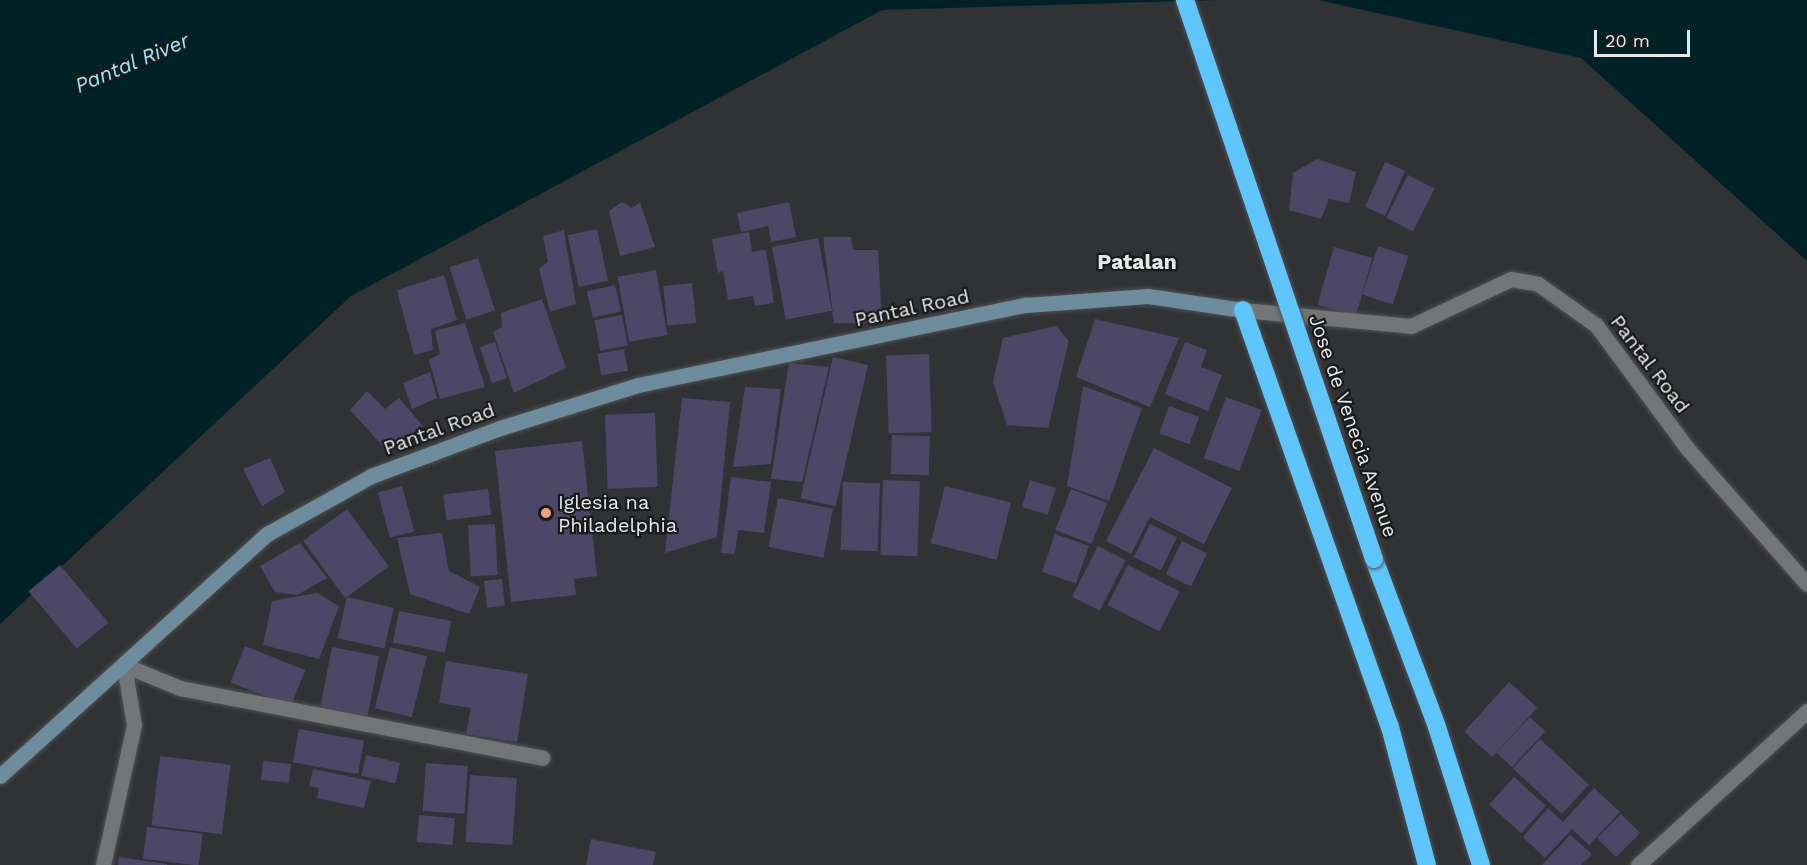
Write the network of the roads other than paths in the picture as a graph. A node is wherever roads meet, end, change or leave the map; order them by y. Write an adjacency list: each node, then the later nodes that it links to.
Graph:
1 (1185, 0): 10 (highway, Jose de Venecia Avenue, bridge)
2 (1243, 310): 3 (street, Pantal Road); 4 (street, Pantal Road); 9 (highway)
3 (1807, 584)
4 (124, 665): 6 (street); 7 (street, Pantal Road); 8 (street)
5 (1807, 711): 11 (street)
6 (542, 758)
7 (0, 776)
8 (103, 865)
9 (1427, 865)
10 (1481, 865)
11 (1638, 865)

